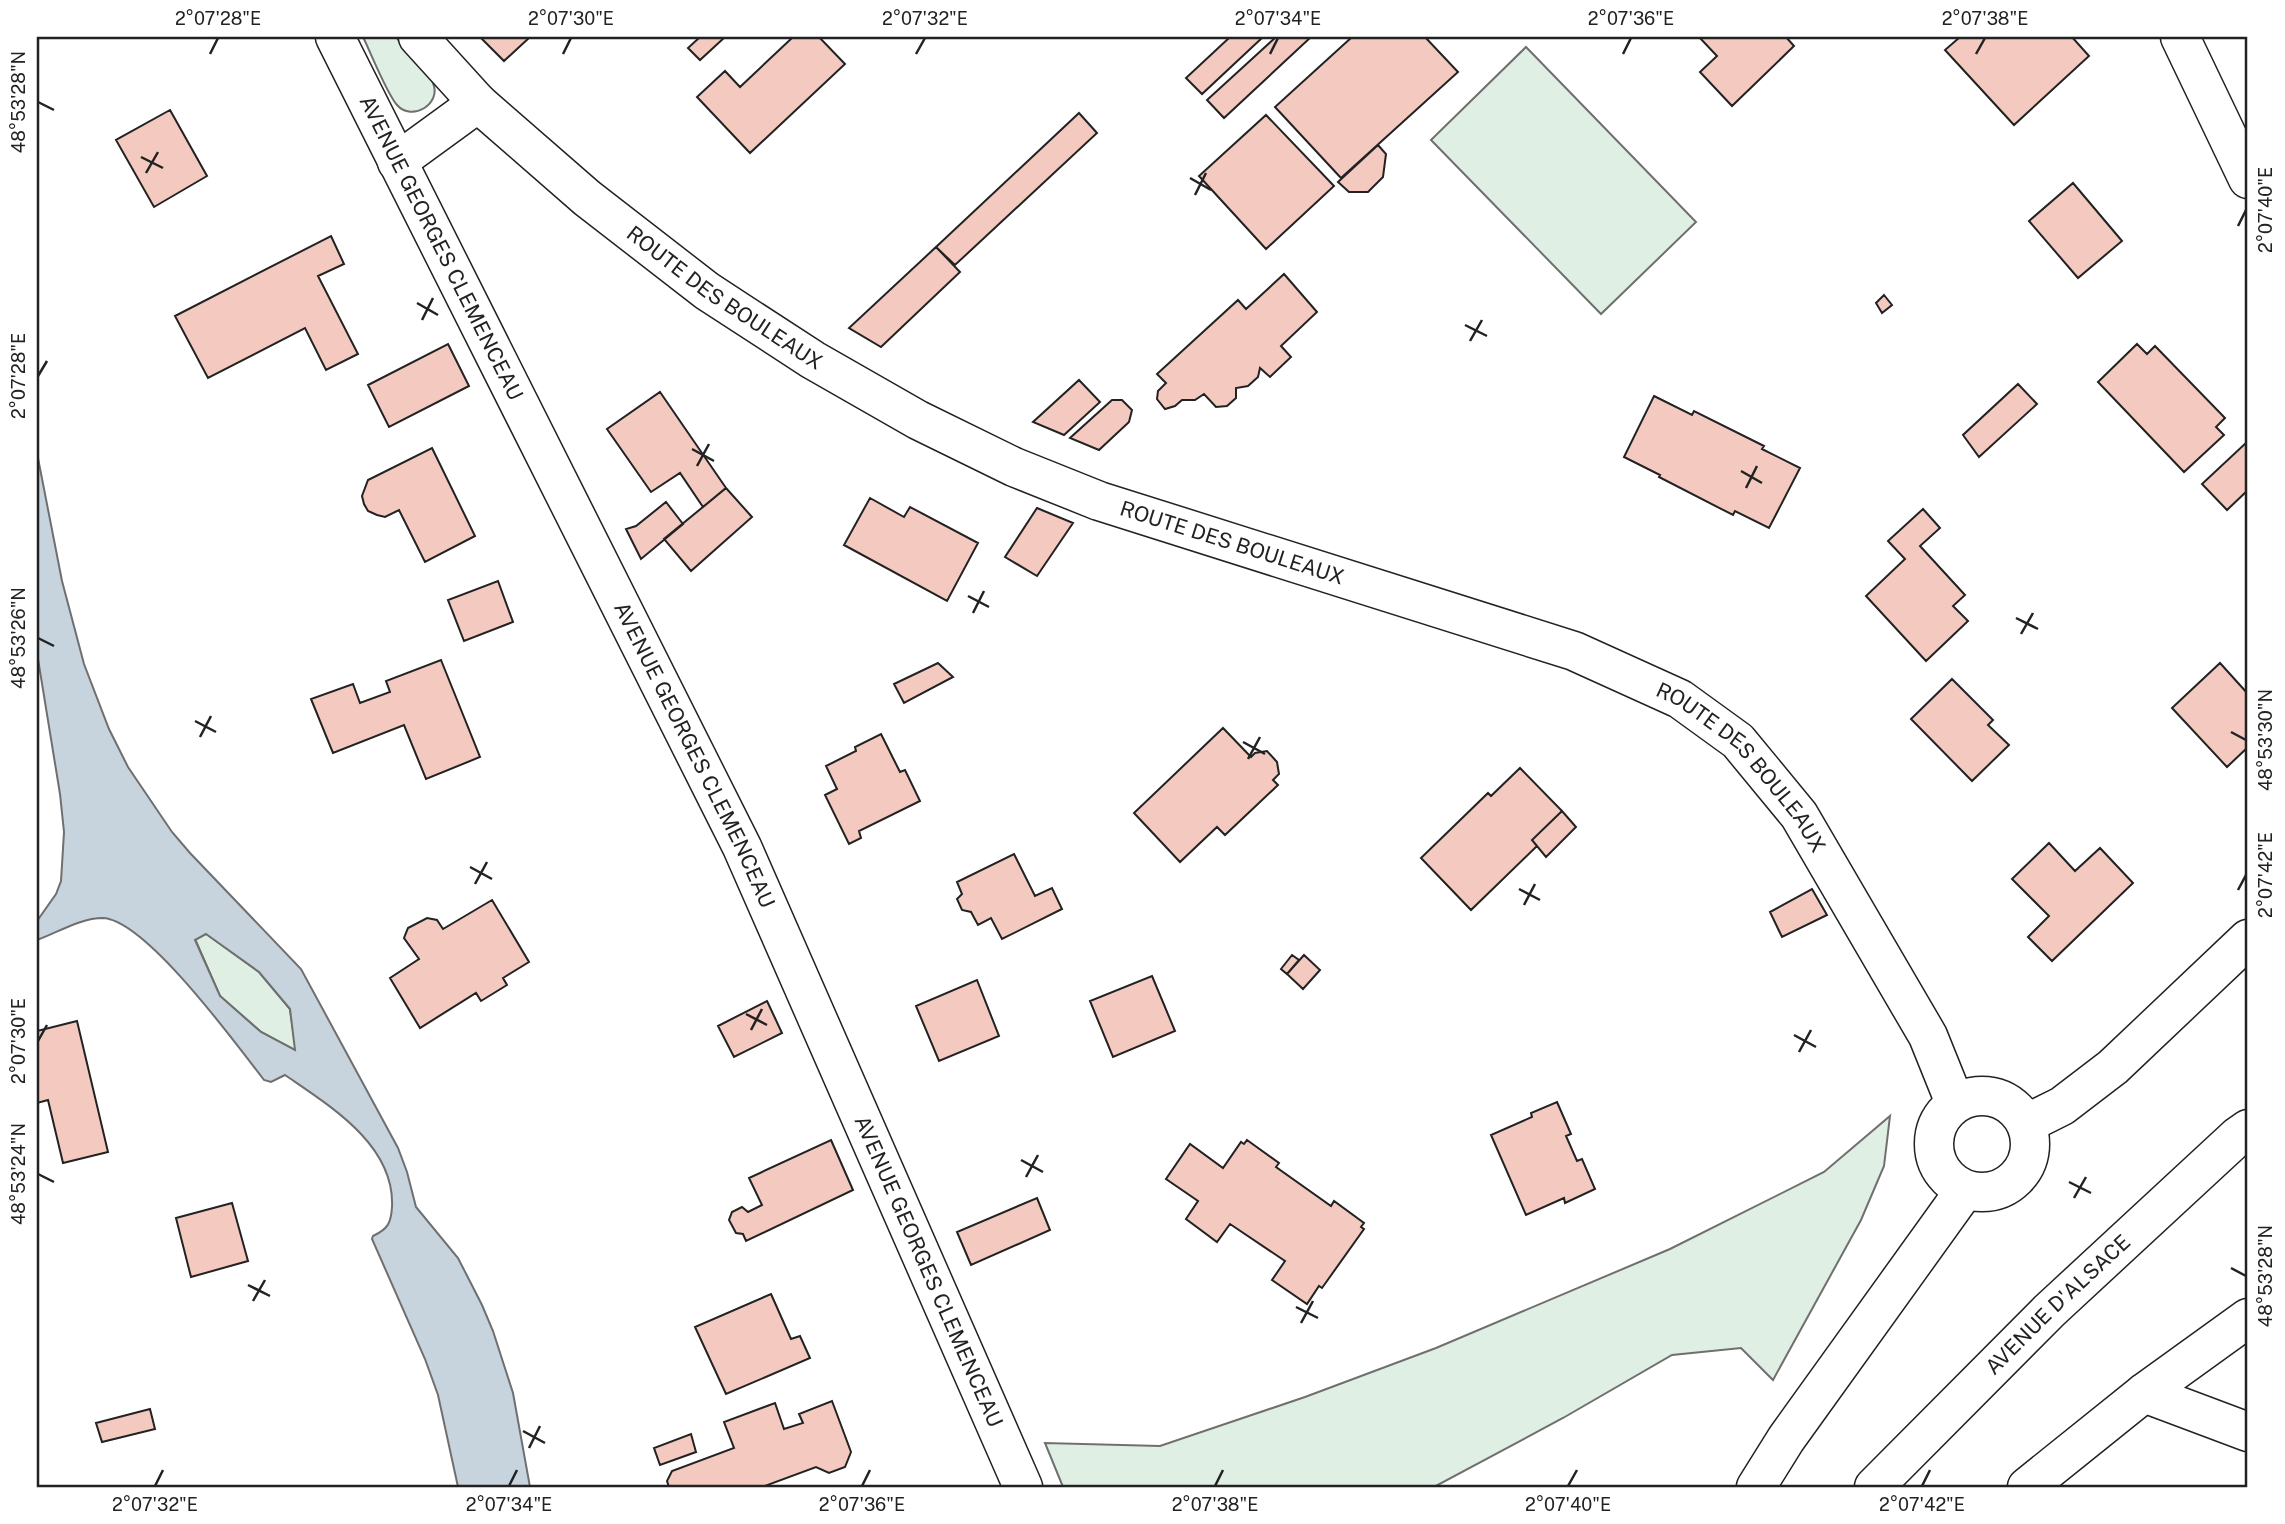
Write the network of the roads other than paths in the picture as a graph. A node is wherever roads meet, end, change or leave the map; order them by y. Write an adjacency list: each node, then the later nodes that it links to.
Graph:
1 (335, 37): 5 (street, AVENUE GEORGES CLEMENCEAU)
2 (418, 37): 4 (street, ROUTE DES BOULEAUX)
3 (2180, 37): 6 (street)
4 (478, 103): 5 (street); 8 (street, ROUTE DES BOULEAUX)
5 (397, 162): 16 (street, AVENUE GEORGES CLEMENCEAU)
6 (2248, 179)
7 (2248, 939): 9 (street)
8 (1955, 1103): 9 (street); 11 (street)
9 (2026, 1124): 11 (street)
10 (2248, 1129): 17 (street, AVENUE D'ALSACE)
11 (1965, 1190): 15 (street)
12 (2248, 1318): 13 (street)
13 (2144, 1393): 14 (street); 18 (street)
14 (2248, 1432)
15 (1770, 1480)
16 (1023, 1487)
17 (1874, 1487)
18 (2027, 1487)

